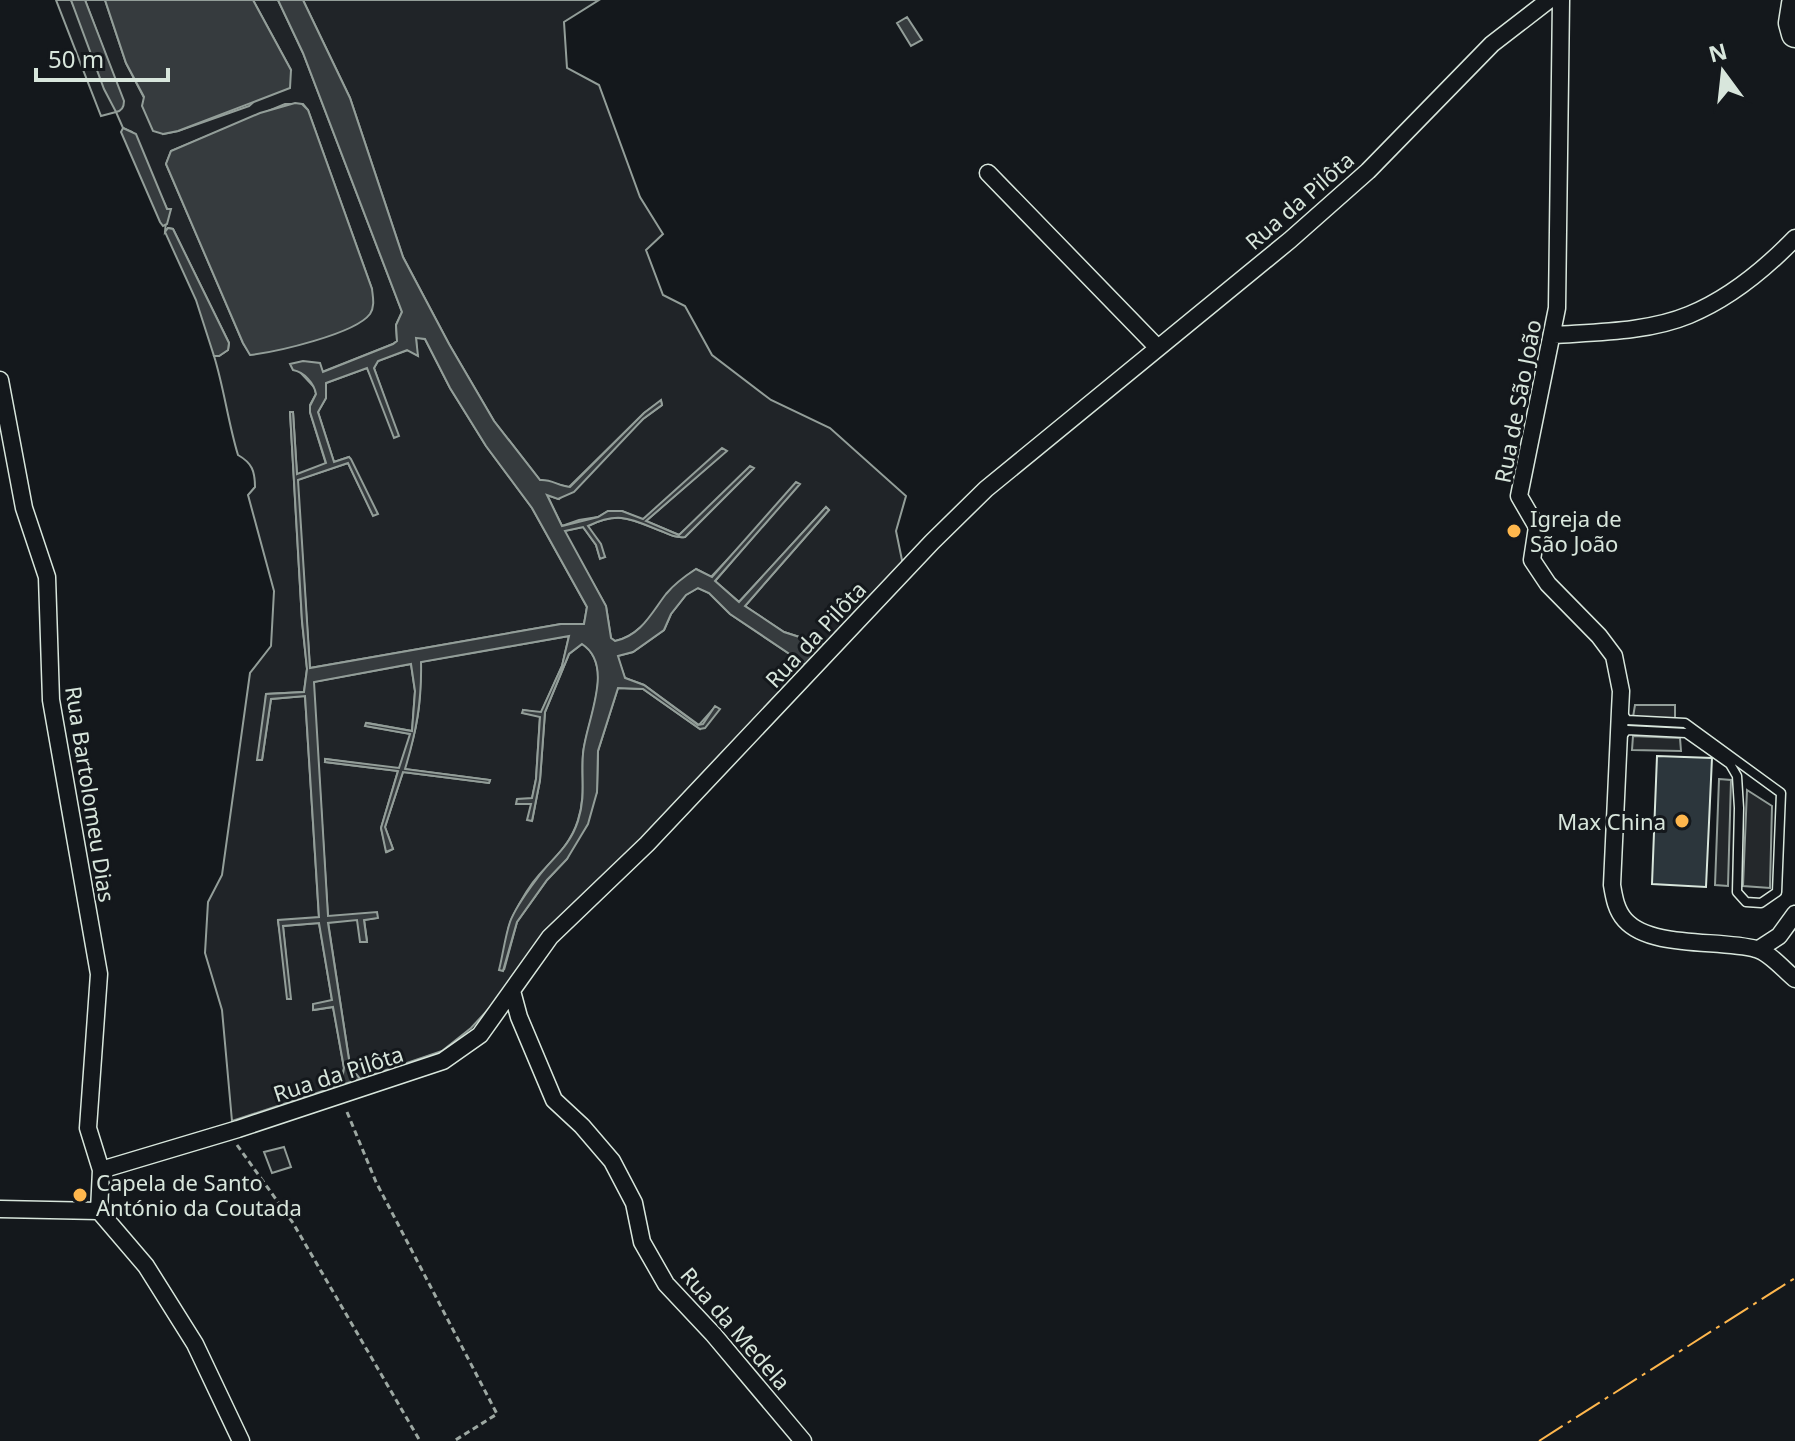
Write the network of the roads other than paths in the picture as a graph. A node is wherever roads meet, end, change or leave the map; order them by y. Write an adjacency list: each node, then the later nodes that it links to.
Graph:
1 (1549, 0): 8 (street, Rua da Pilôta)
2 (1561, 0): 7 (street, Rua de São João)
3 (1795, 4): 4 (main road)
4 (1795, 34)
5 (988, 173): 8 (street)
6 (1795, 238): 7 (street)
7 (1554, 335): 10 (street, Rua de São João)
8 (1158, 348): 15 (street, Rua da Pilôta)
9 (0, 380): 16 (street, Rua Bartolomeu Dias)
10 (1620, 711): 11 (street, Rua de São João); 11 (lane)
11 (1618, 740): 13 (street, Rua de São João)
12 (1795, 914): 13 (street)
13 (1759, 949): 14 (street)
14 (1795, 979)
15 (512, 991): 16 (street, Rua da Pilôta); 20 (street, Rua da Medela)
16 (101, 1170): 18 (street)
17 (0, 1209): 18 (street)
18 (99, 1211): 19 (street)
19 (241, 1441)
20 (803, 1441)

